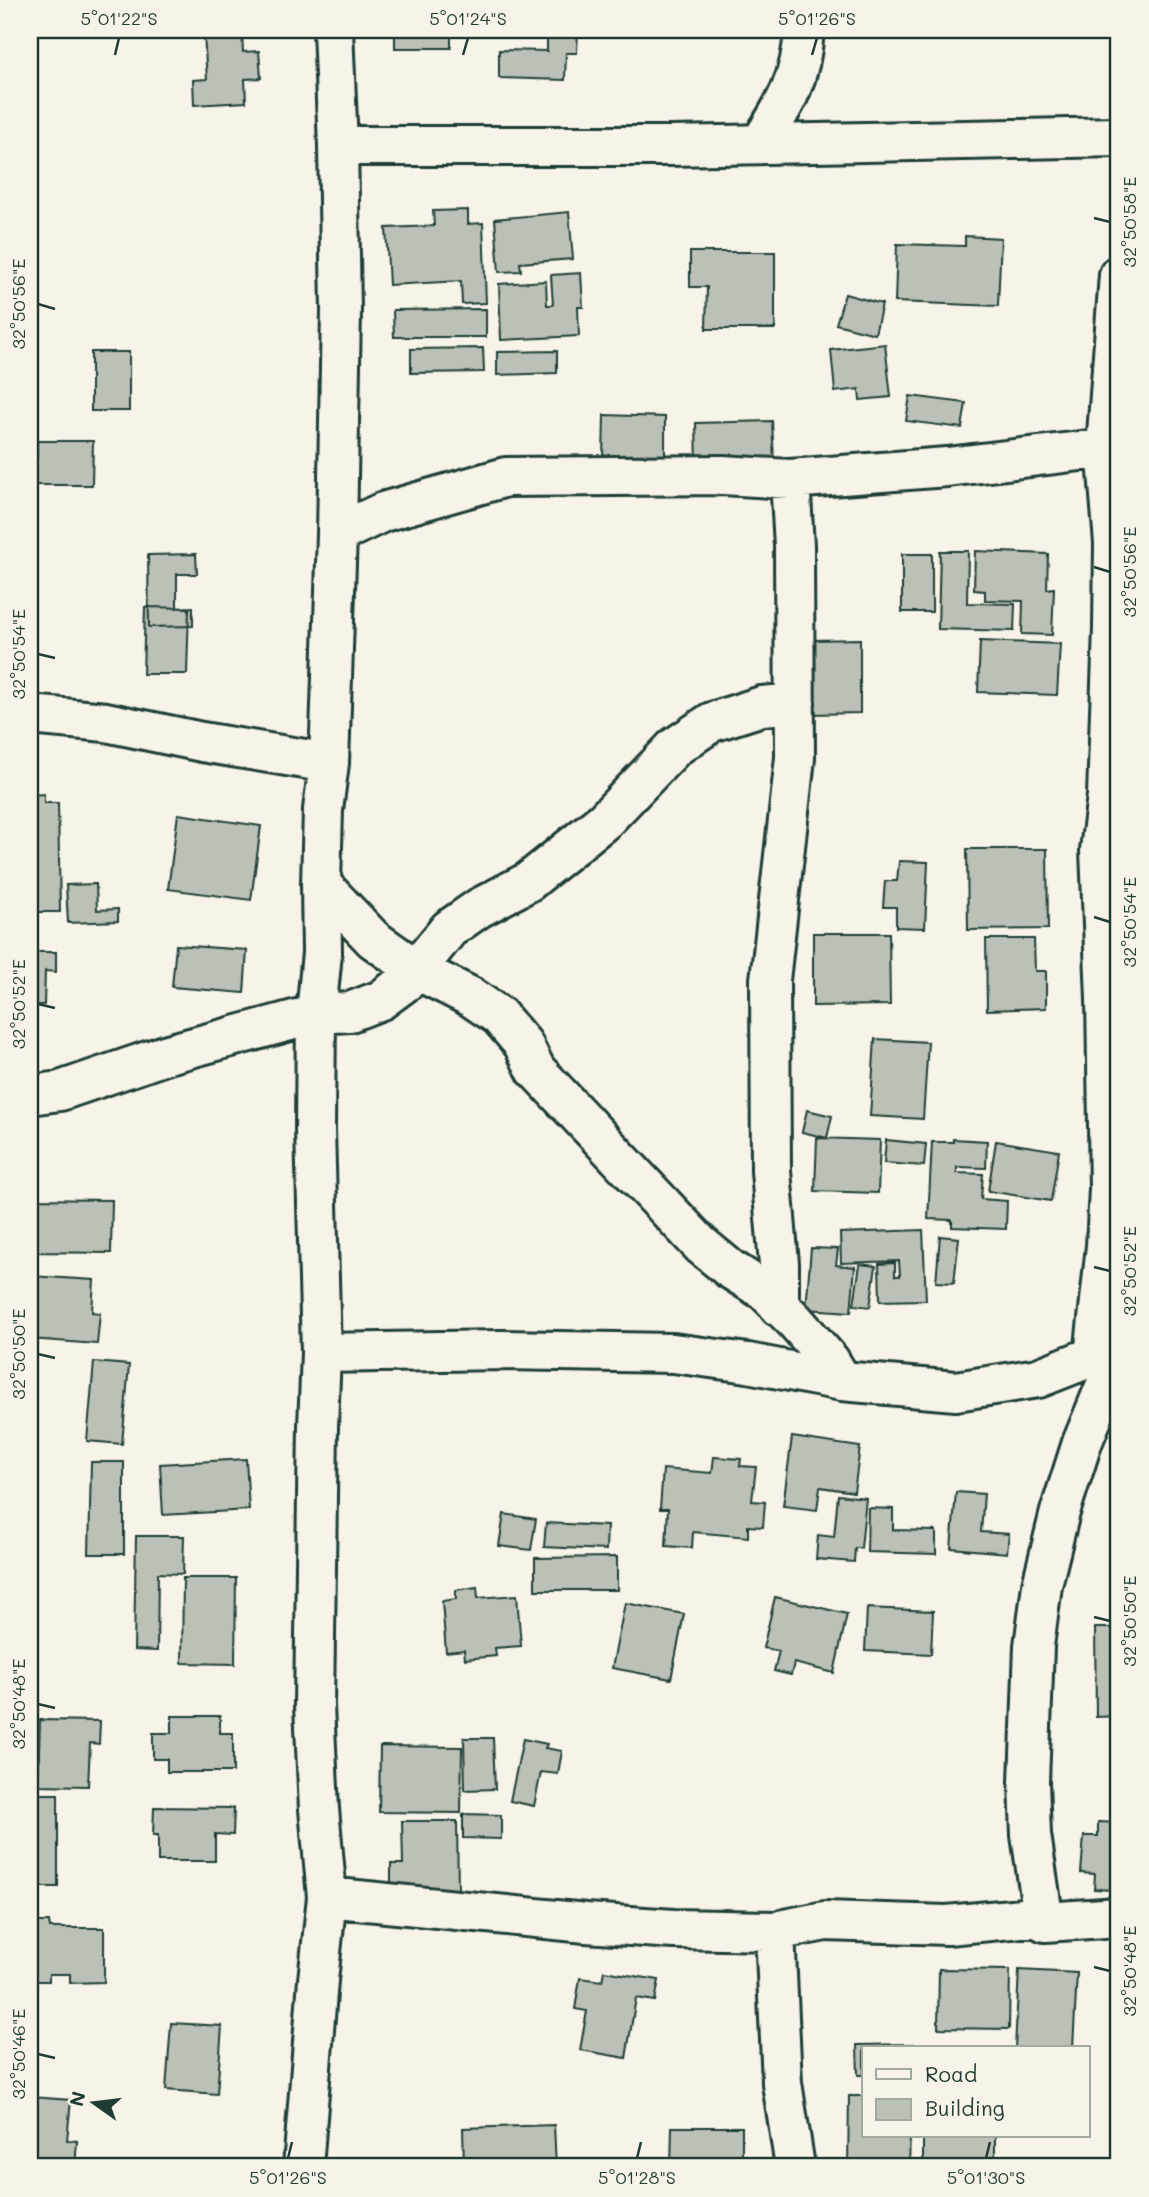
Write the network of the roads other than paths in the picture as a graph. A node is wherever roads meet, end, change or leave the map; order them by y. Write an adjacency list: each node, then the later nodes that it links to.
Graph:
1 (332, 30): 5 (street)
2 (804, 30): 4 (street)
3 (1119, 137): 4 (street)
4 (760, 144): 5 (street)
5 (338, 145): 9 (street)
6 (1119, 275): 7 (street)
7 (1106, 448): 8 (street); 19 (street)
8 (790, 479): 9 (street); 10 (street)
9 (337, 534): 12 (street)
10 (795, 703): 14 (street); 17 (street)
11 (30, 715): 12 (street)
12 (329, 763): 13 (street)
13 (321, 884): 14 (street); 15 (street)
14 (417, 970): 15 (street); 17 (street)
15 (316, 1014): 16 (street); 18 (street)
16 (30, 1095)
17 (779, 1307): 20 (street)
18 (321, 1353): 20 (street); 21 (street)
19 (1111, 1353): 20 (street); 22 (street)
20 (842, 1381)
21 (327, 1897): 24 (street); 25 (street)
22 (1043, 1916): 23 (street); 24 (street)
23 (1119, 1917)
24 (775, 1931): 26 (street)
25 (303, 2167)
26 (795, 2167)

